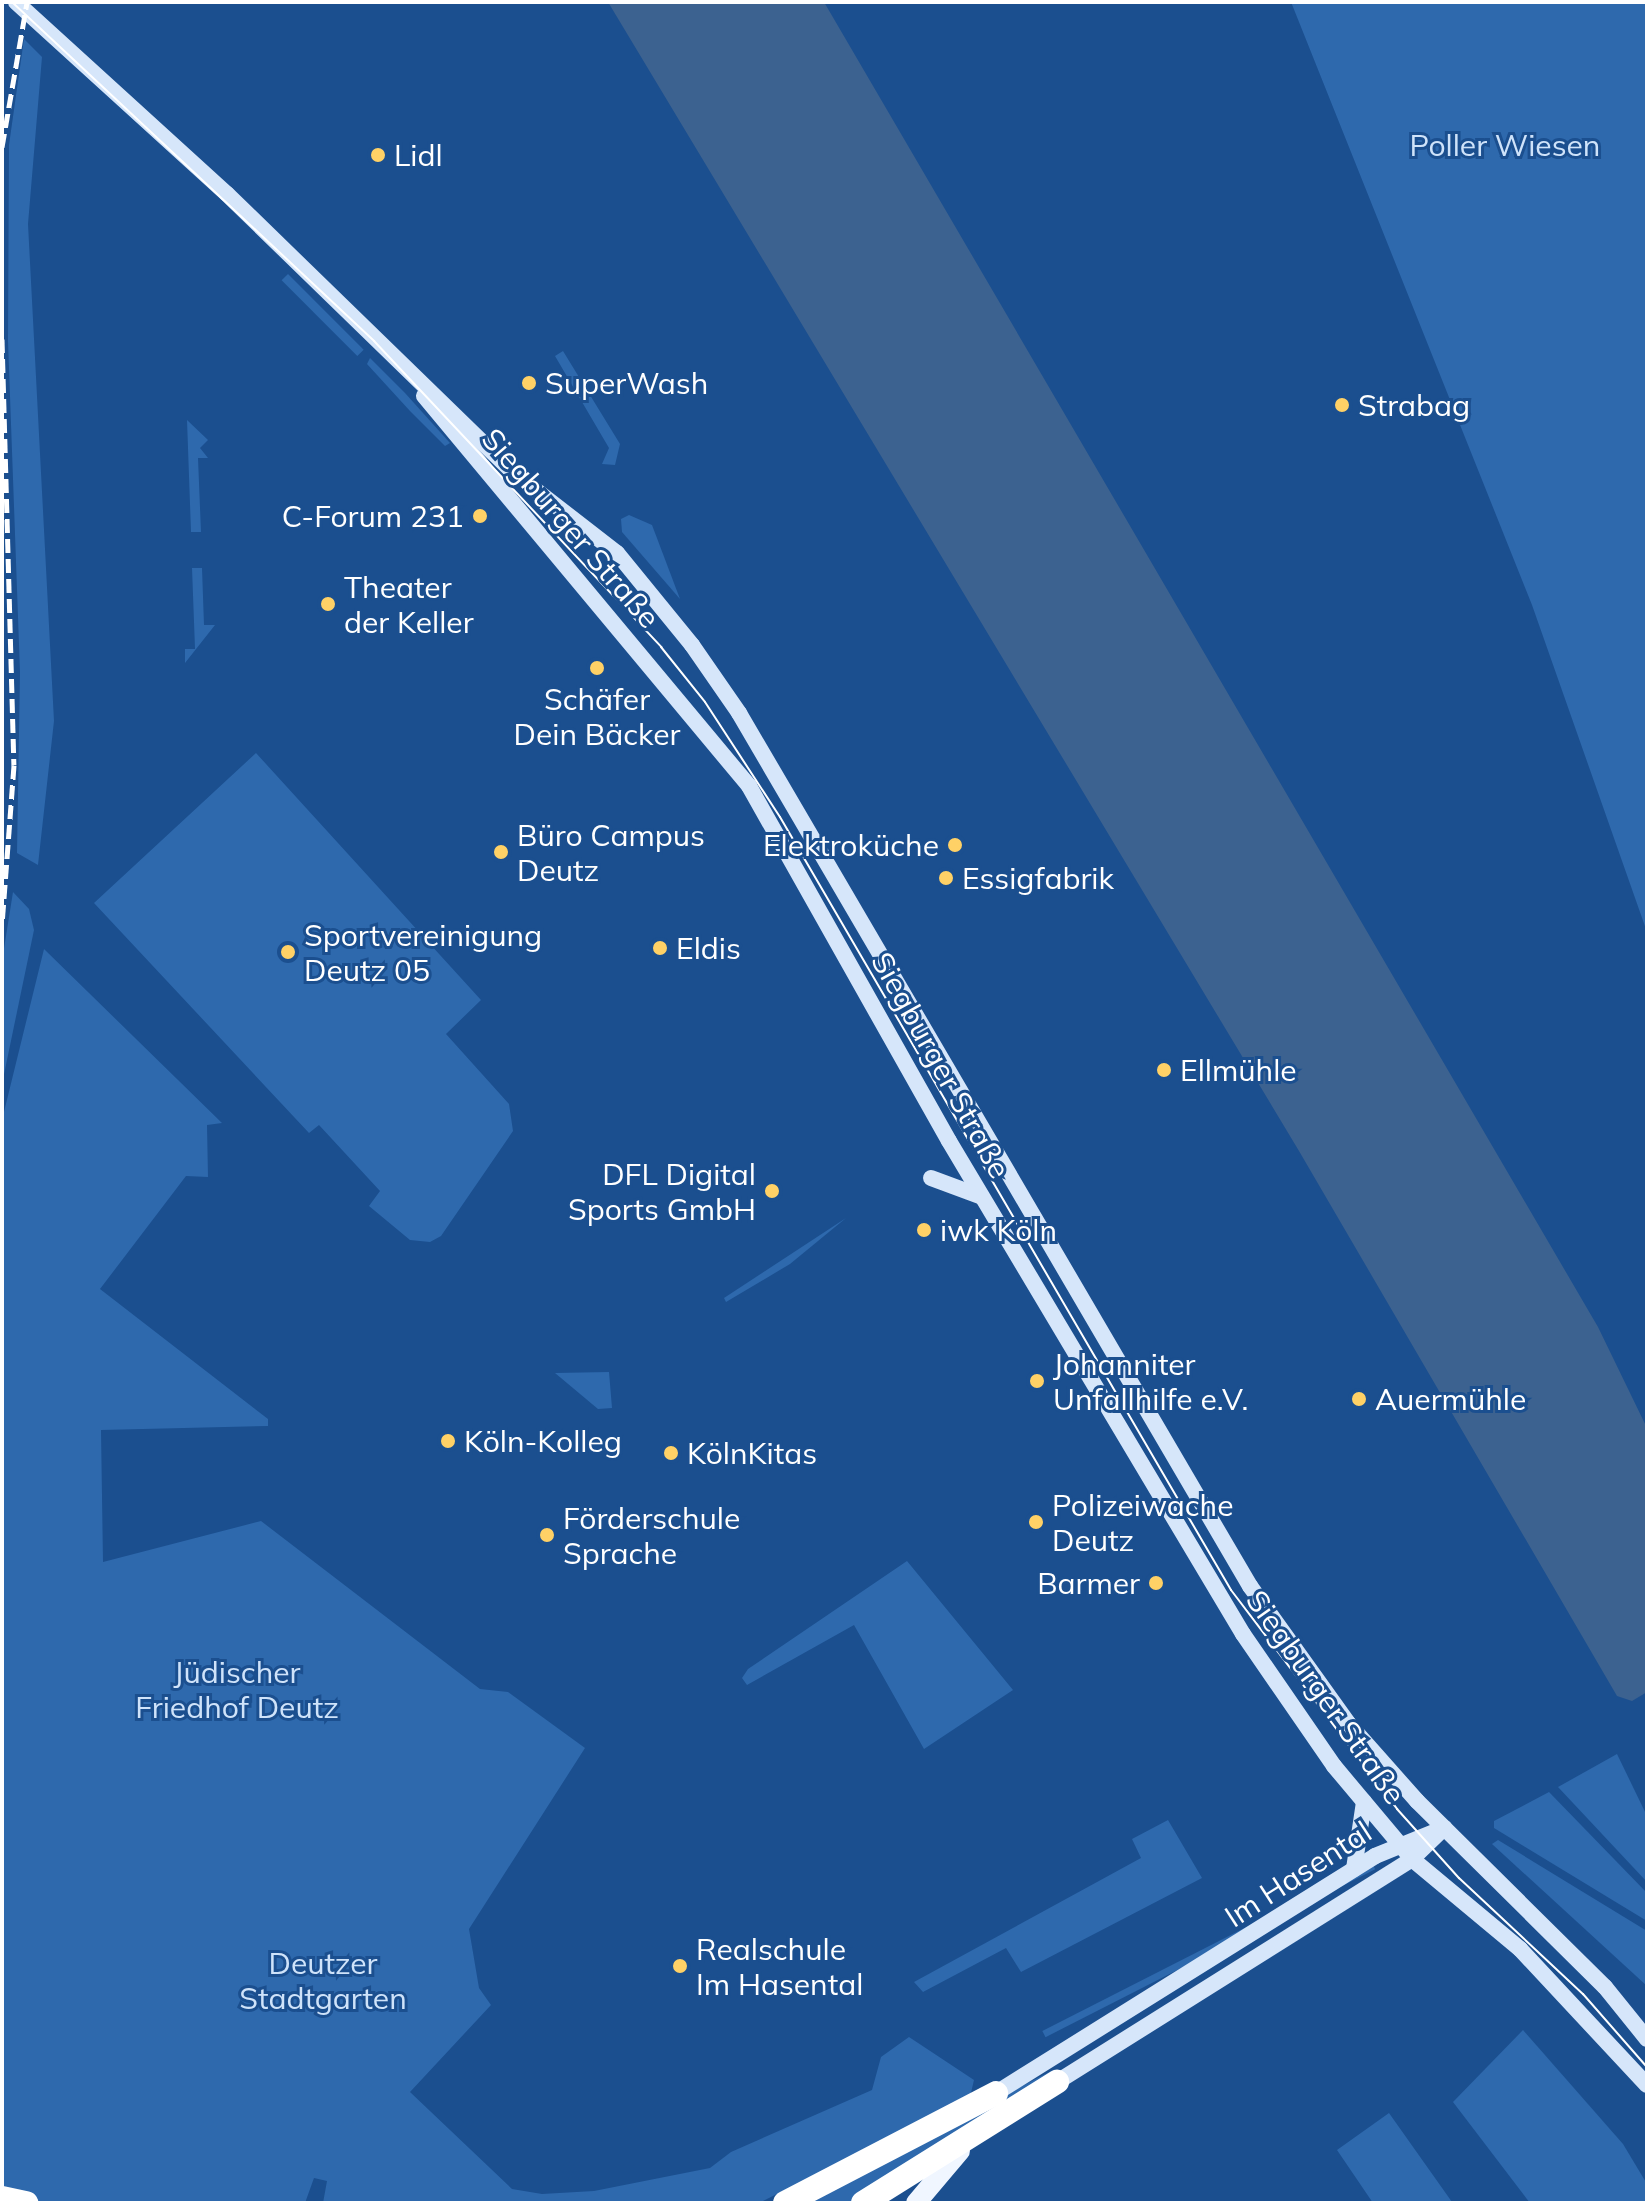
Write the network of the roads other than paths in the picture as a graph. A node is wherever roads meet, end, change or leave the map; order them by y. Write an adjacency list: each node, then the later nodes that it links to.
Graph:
1 (16, 2): 2 (main road, Siegburger Straße)
2 (411, 376): 4 (main road, Siegburger Straße); 6 (main road, Siegburger Straße)
3 (931, 1178): 4 (main road)
4 (983, 1198): 5 (main road, Siegburger Straße)
5 (1364, 1802): 7 (main road, Siegburger Straße); 9 (main road)
6 (1444, 1828): 7 (main road, Im Hasental); 8 (main road, Im Hasental); 10 (main road, Siegburger Straße)
7 (1394, 1846): 8 (main road, Siegburger Straße); 9 (main road, Im Hasental)
8 (1412, 1859): 11 (main road, Im Hasental); 12 (main road, Siegburger Straße)
9 (1354, 1869): 13 (main road, Im Hasental)
10 (1647, 2039)
11 (1057, 2082): 17 (highway); 18 (main road)
12 (1647, 2085)
13 (996, 2093): 16 (highway)
14 (2, 2198): 15 (highway)
15 (26, 2203)
16 (785, 2203)
17 (863, 2203)
18 (916, 2203)

